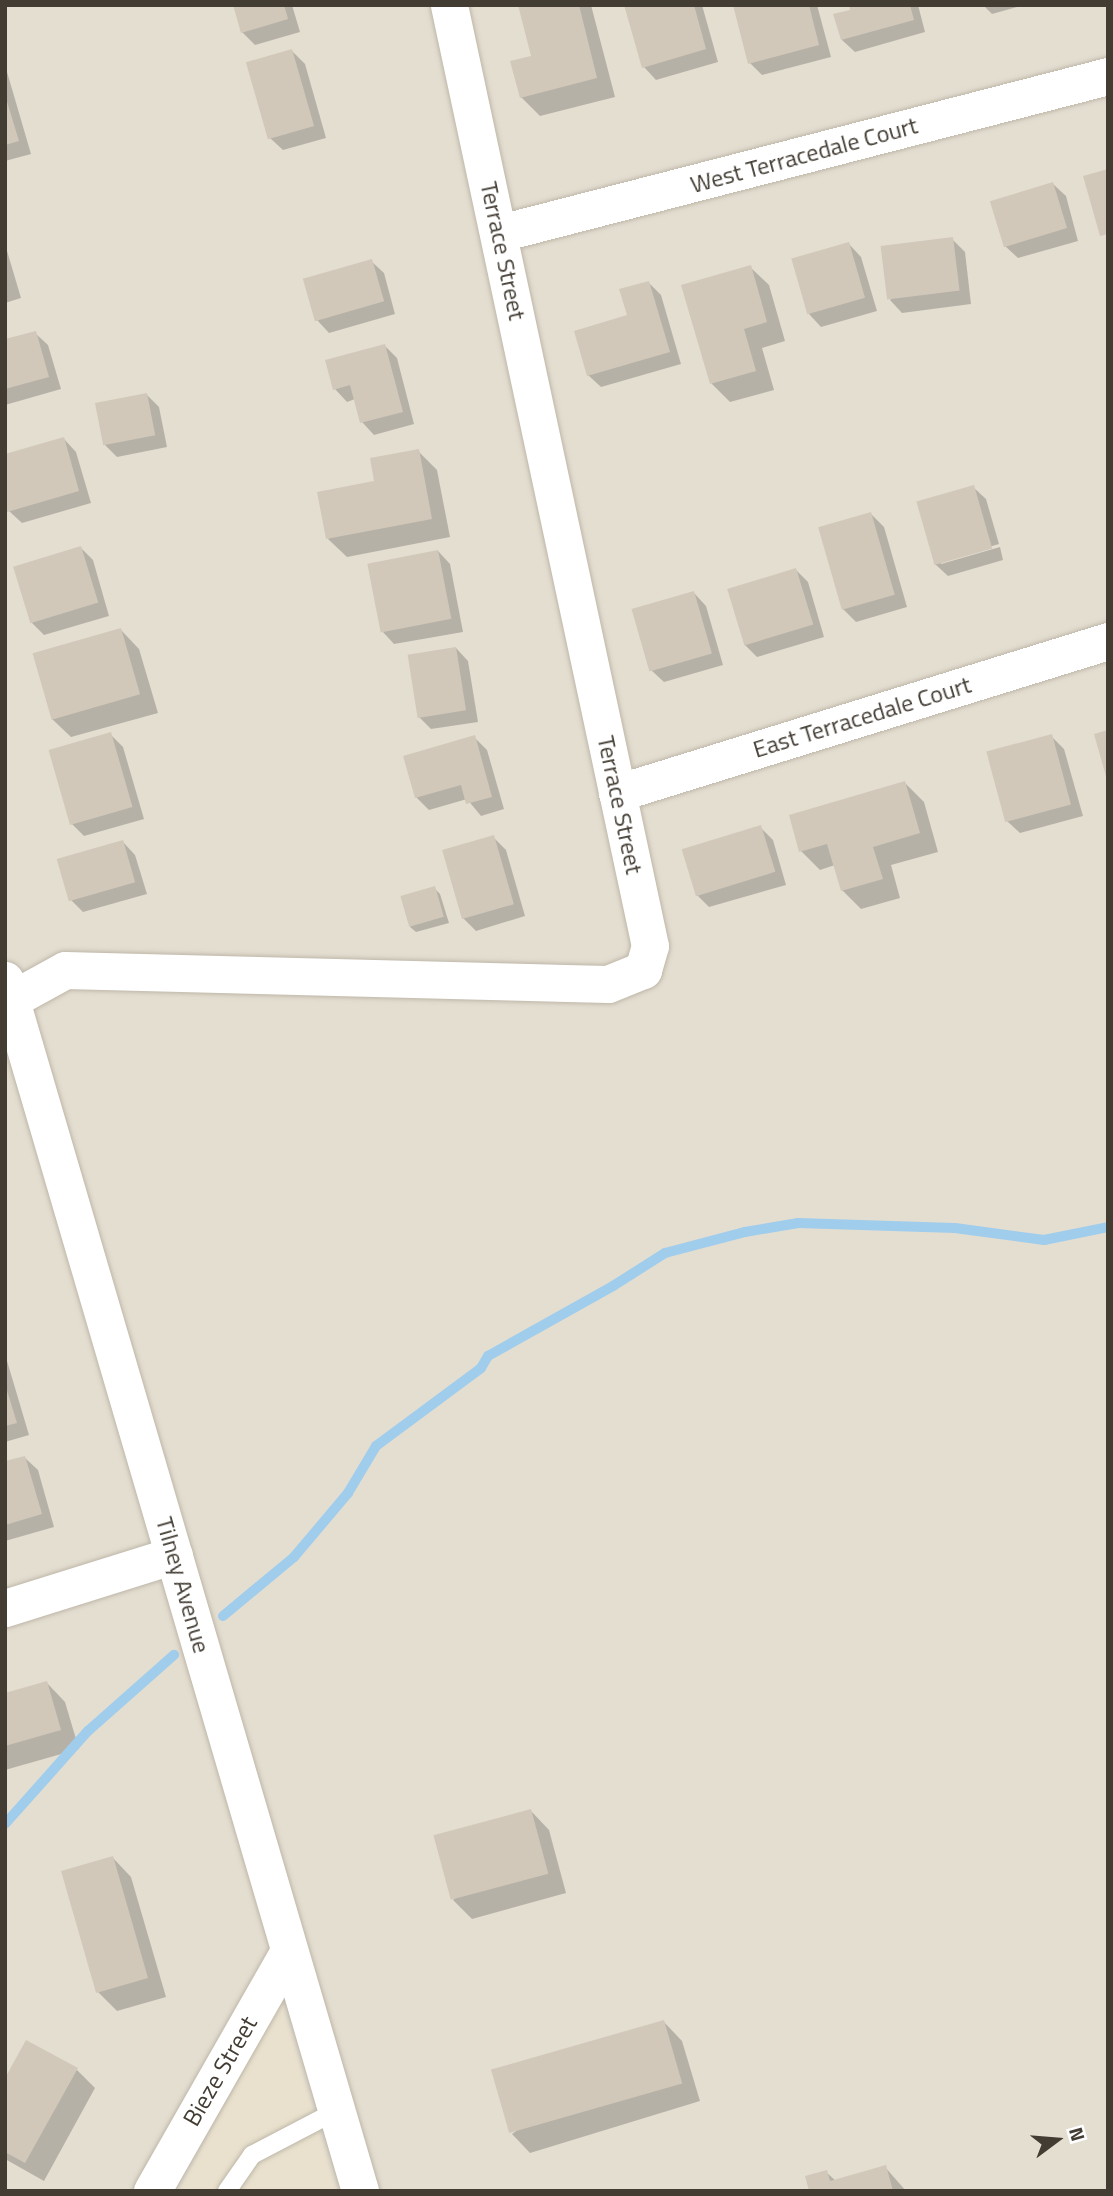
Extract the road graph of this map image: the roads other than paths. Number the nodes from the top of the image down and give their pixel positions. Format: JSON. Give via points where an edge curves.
{"nodes":[{"id":1,"x":449,"y":5,"type":"edge"},
{"id":2,"x":1108,"y":76,"type":"edge"},
{"id":3,"x":500,"y":233,"type":"junction"},
{"id":4,"x":1108,"y":641,"type":"edge"},
{"id":5,"x":617,"y":793,"type":"junction"},
{"id":6,"x":7,"y":995,"type":"edge"},
{"id":7,"x":174,"y":1555,"type":"junction"},
{"id":8,"x":5,"y":1608,"type":"edge"},
{"id":9,"x":289,"y":1951,"type":"junction"},
{"id":10,"x":336,"y":2111,"type":"junction"},
{"id":11,"x":231,"y":2188,"type":"edge"},
{"id":12,"x":152,"y":2191,"type":"edge"},
{"id":13,"x":360,"y":2191,"type":"edge"}],
"edges":[{"from":1,"to":3,"type":"street","name":"Terrace Street"},
{"from":2,"to":3,"type":"street","name":"West Terracedale Court"},
{"from":3,"to":5,"type":"street","name":"Terrace Street"},
{"from":4,"to":5,"type":"street","name":"East Terracedale Court"},
{"from":5,"to":6,"type":"street","name":"Terrace Street","via":[[650,946],[643,970],[608,984],[65,970]]},
{"from":6,"to":7,"type":"street","name":"Tilney Avenue"},
{"from":7,"to":8,"type":"street"},
{"from":7,"to":9,"type":"street","name":"Tilney Avenue"},
{"from":9,"to":10,"type":"street","name":"Tilney Avenue"},
{"from":9,"to":12,"type":"street","name":"Bieze Street"},
{"from":10,"to":11,"type":"lane","via":[[252,2155]]},
{"from":10,"to":13,"type":"street","name":"Tilney Avenue"}]}
